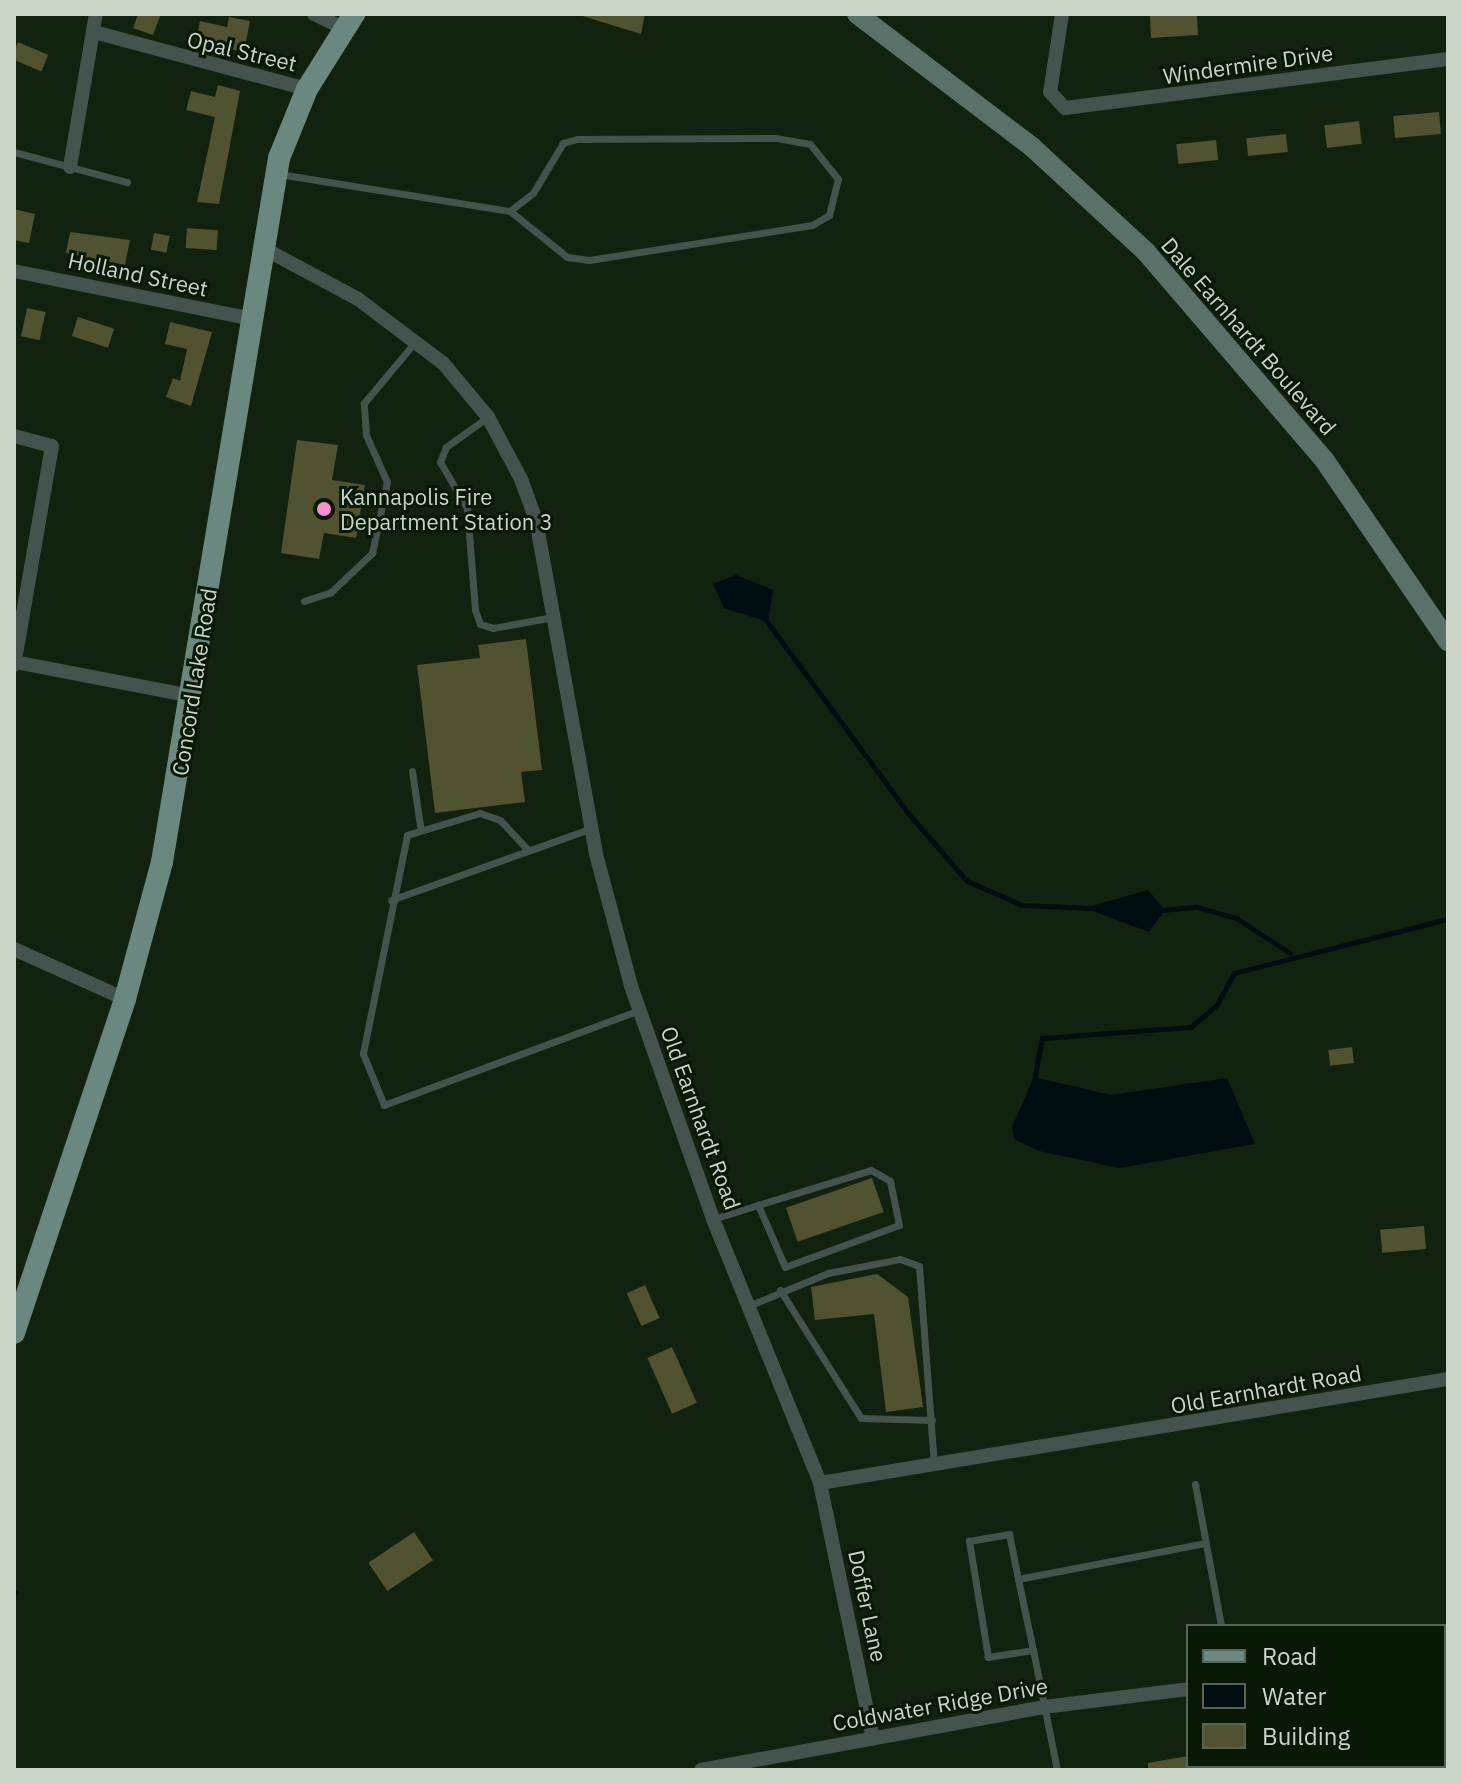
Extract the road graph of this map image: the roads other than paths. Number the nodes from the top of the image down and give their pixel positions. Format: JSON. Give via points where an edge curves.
{"nodes":[{"id":1,"x":96,"y":14,"type":"edge"},
{"id":2,"x":314,"y":14,"type":"edge"},
{"id":3,"x":857,"y":14,"type":"edge"},
{"id":4,"x":1062,"y":14,"type":"edge"},
{"id":5,"x":348,"y":21,"type":"edge"},
{"id":6,"x":94,"y":32,"type":"junction"},
{"id":7,"x":1448,"y":59,"type":"edge"},
{"id":8,"x":307,"y":89,"type":"junction"},
{"id":9,"x":14,"y":152,"type":"edge"},
{"id":10,"x":70,"y":167,"type":"junction"},
{"id":11,"x":277,"y":174,"type":"junction"},
{"id":12,"x":127,"y":182,"type":"dead end"},
{"id":13,"x":510,"y":211,"type":"junction"},
{"id":14,"x":265,"y":249,"type":"junction"},
{"id":15,"x":14,"y":271,"type":"edge"},
{"id":16,"x":253,"y":319,"type":"junction"},
{"id":17,"x":417,"y":340,"type":"junction"},
{"id":18,"x":488,"y":417,"type":"junction"},
{"id":19,"x":14,"y":436,"type":"edge"},
{"id":20,"x":304,"y":601,"type":"dead end"},
{"id":21,"x":553,"y":617,"type":"junction"},
{"id":22,"x":1448,"y":641,"type":"edge"},
{"id":23,"x":14,"y":664,"type":"edge"},
{"id":24,"x":191,"y":696,"type":"junction"},
{"id":25,"x":412,"y":771,"type":"dead end"},
{"id":26,"x":420,"y":825,"type":"junction"},
{"id":27,"x":592,"y":828,"type":"junction"},
{"id":28,"x":528,"y":850,"type":"junction"},
{"id":29,"x":391,"y":900,"type":"junction"},
{"id":30,"x":14,"y":949,"type":"edge"},
{"id":31,"x":125,"y":999,"type":"junction"},
{"id":32,"x":639,"y":1010,"type":"junction"},
{"id":33,"x":758,"y":1205,"type":"junction"},
{"id":34,"x":713,"y":1219,"type":"junction"},
{"id":35,"x":780,"y":1290,"type":"junction"},
{"id":36,"x":748,"y":1306,"type":"junction"},
{"id":37,"x":14,"y":1333,"type":"edge"},
{"id":38,"x":1448,"y":1379,"type":"edge"},
{"id":39,"x":932,"y":1420,"type":"junction"},
{"id":40,"x":934,"y":1467,"type":"junction"},
{"id":41,"x":820,"y":1483,"type":"junction"},
{"id":42,"x":1195,"y":1484,"type":"dead end"},
{"id":43,"x":1205,"y":1543,"type":"junction"},
{"id":44,"x":1018,"y":1579,"type":"junction"},
{"id":45,"x":1221,"y":1624,"type":"edge"},
{"id":46,"x":1033,"y":1650,"type":"junction"},
{"id":47,"x":1186,"y":1689,"type":"edge"},
{"id":48,"x":1044,"y":1707,"type":"junction"},
{"id":49,"x":873,"y":1739,"type":"junction"},
{"id":50,"x":704,"y":1770,"type":"edge"},
{"id":51,"x":1057,"y":1770,"type":"edge"}],
"edges":[{"from":1,"to":6,"type":"street"},
{"from":2,"to":5,"type":"street","name":"Concord Lake Road"},
{"from":3,"to":22,"type":"main road","name":"Dale Earnhardt Boulevard","via":[[1032,147],[1146,252],[1325,461]]},
{"from":4,"to":7,"type":"street","name":"Windermire Drive","via":[[1054,102],[1079,108]]},
{"from":5,"to":8,"type":"main road","name":"Concord Lake Road"},
{"from":6,"to":8,"type":"street","name":"Opal Street"},
{"from":6,"to":10,"type":"street"},
{"from":8,"to":11,"type":"main road","name":"Concord Lake Road"},
{"from":9,"to":10,"type":"lane"},
{"from":10,"to":12,"type":"lane"},
{"from":11,"to":13,"type":"lane"},
{"from":11,"to":14,"type":"main road","name":"Concord Lake Road"},
{"from":13,"to":13,"type":"lane","via":[[567,257],[589,260],[812,225],[829,215],[838,179],[810,144],[776,138],[577,139],[563,143],[533,193]]},
{"from":14,"to":16,"type":"main road","name":"Concord Lake Road"},
{"from":14,"to":17,"type":"street","name":"Old Earnhardt Road"},
{"from":15,"to":16,"type":"street","name":"Holland Street"},
{"from":16,"to":24,"type":"main road","name":"Concord Lake Road"},
{"from":17,"to":18,"type":"street","name":"Old Earnhardt Road"},
{"from":17,"to":20,"type":"lane","via":[[364,403],[366,435],[387,482],[372,553],[331,592]]},
{"from":18,"to":21,"type":"street","name":"Old Earnhardt Road","via":[[536,520]]},
{"from":18,"to":21,"type":"lane","via":[[446,447],[440,462],[467,508],[475,610],[480,624],[493,628]]},
{"from":19,"to":23,"type":"street","via":[[52,446]]},
{"from":21,"to":27,"type":"street","name":"Old Earnhardt Road"},
{"from":23,"to":24,"type":"street"},
{"from":24,"to":31,"type":"main road","name":"Concord Lake Road","via":[[162,862]]},
{"from":25,"to":26,"type":"lane"},
{"from":26,"to":28,"type":"lane","via":[[480,813],[500,820]]},
{"from":26,"to":29,"type":"lane","via":[[398,857]]},
{"from":27,"to":28,"type":"lane"},
{"from":27,"to":32,"type":"street","name":"Old Earnhardt Road"},
{"from":28,"to":29,"type":"lane"},
{"from":29,"to":32,"type":"lane","via":[[363,1054],[384,1105]]},
{"from":30,"to":31,"type":"street"},
{"from":31,"to":37,"type":"main road","name":"Concord Lake Road"},
{"from":32,"to":34,"type":"street","name":"Old Earnhardt Road"},
{"from":33,"to":33,"type":"lane","via":[[882,1171],[899,1225],[785,1267]]},
{"from":33,"to":34,"type":"lane"},
{"from":34,"to":36,"type":"street","name":"Old Earnhardt Road"},
{"from":35,"to":36,"type":"lane"},
{"from":35,"to":39,"type":"lane","via":[[855,1412],[875,1422]]},
{"from":35,"to":39,"type":"lane","via":[[900,1259],[919,1266]]},
{"from":36,"to":41,"type":"street","name":"Old Earnhardt Road"},
{"from":38,"to":40,"type":"street","name":"Old Earnhardt Road"},
{"from":39,"to":40,"type":"lane"},
{"from":40,"to":41,"type":"street","name":"Old Earnhardt Road"},
{"from":41,"to":49,"type":"street","name":"Doffer Lane"},
{"from":42,"to":43,"type":"lane"},
{"from":43,"to":44,"type":"lane"},
{"from":43,"to":45,"type":"lane"},
{"from":44,"to":46,"type":"lane"},
{"from":44,"to":46,"type":"lane","via":[[1009,1534],[969,1541],[988,1657]]},
{"from":46,"to":48,"type":"lane"},
{"from":47,"to":48,"type":"street","name":"Coldwater Ridge Drive"},
{"from":48,"to":49,"type":"street","name":"Coldwater Ridge Drive"},
{"from":48,"to":51,"type":"lane"},
{"from":49,"to":50,"type":"street","name":"Coldwater Ridge Drive"}]}
